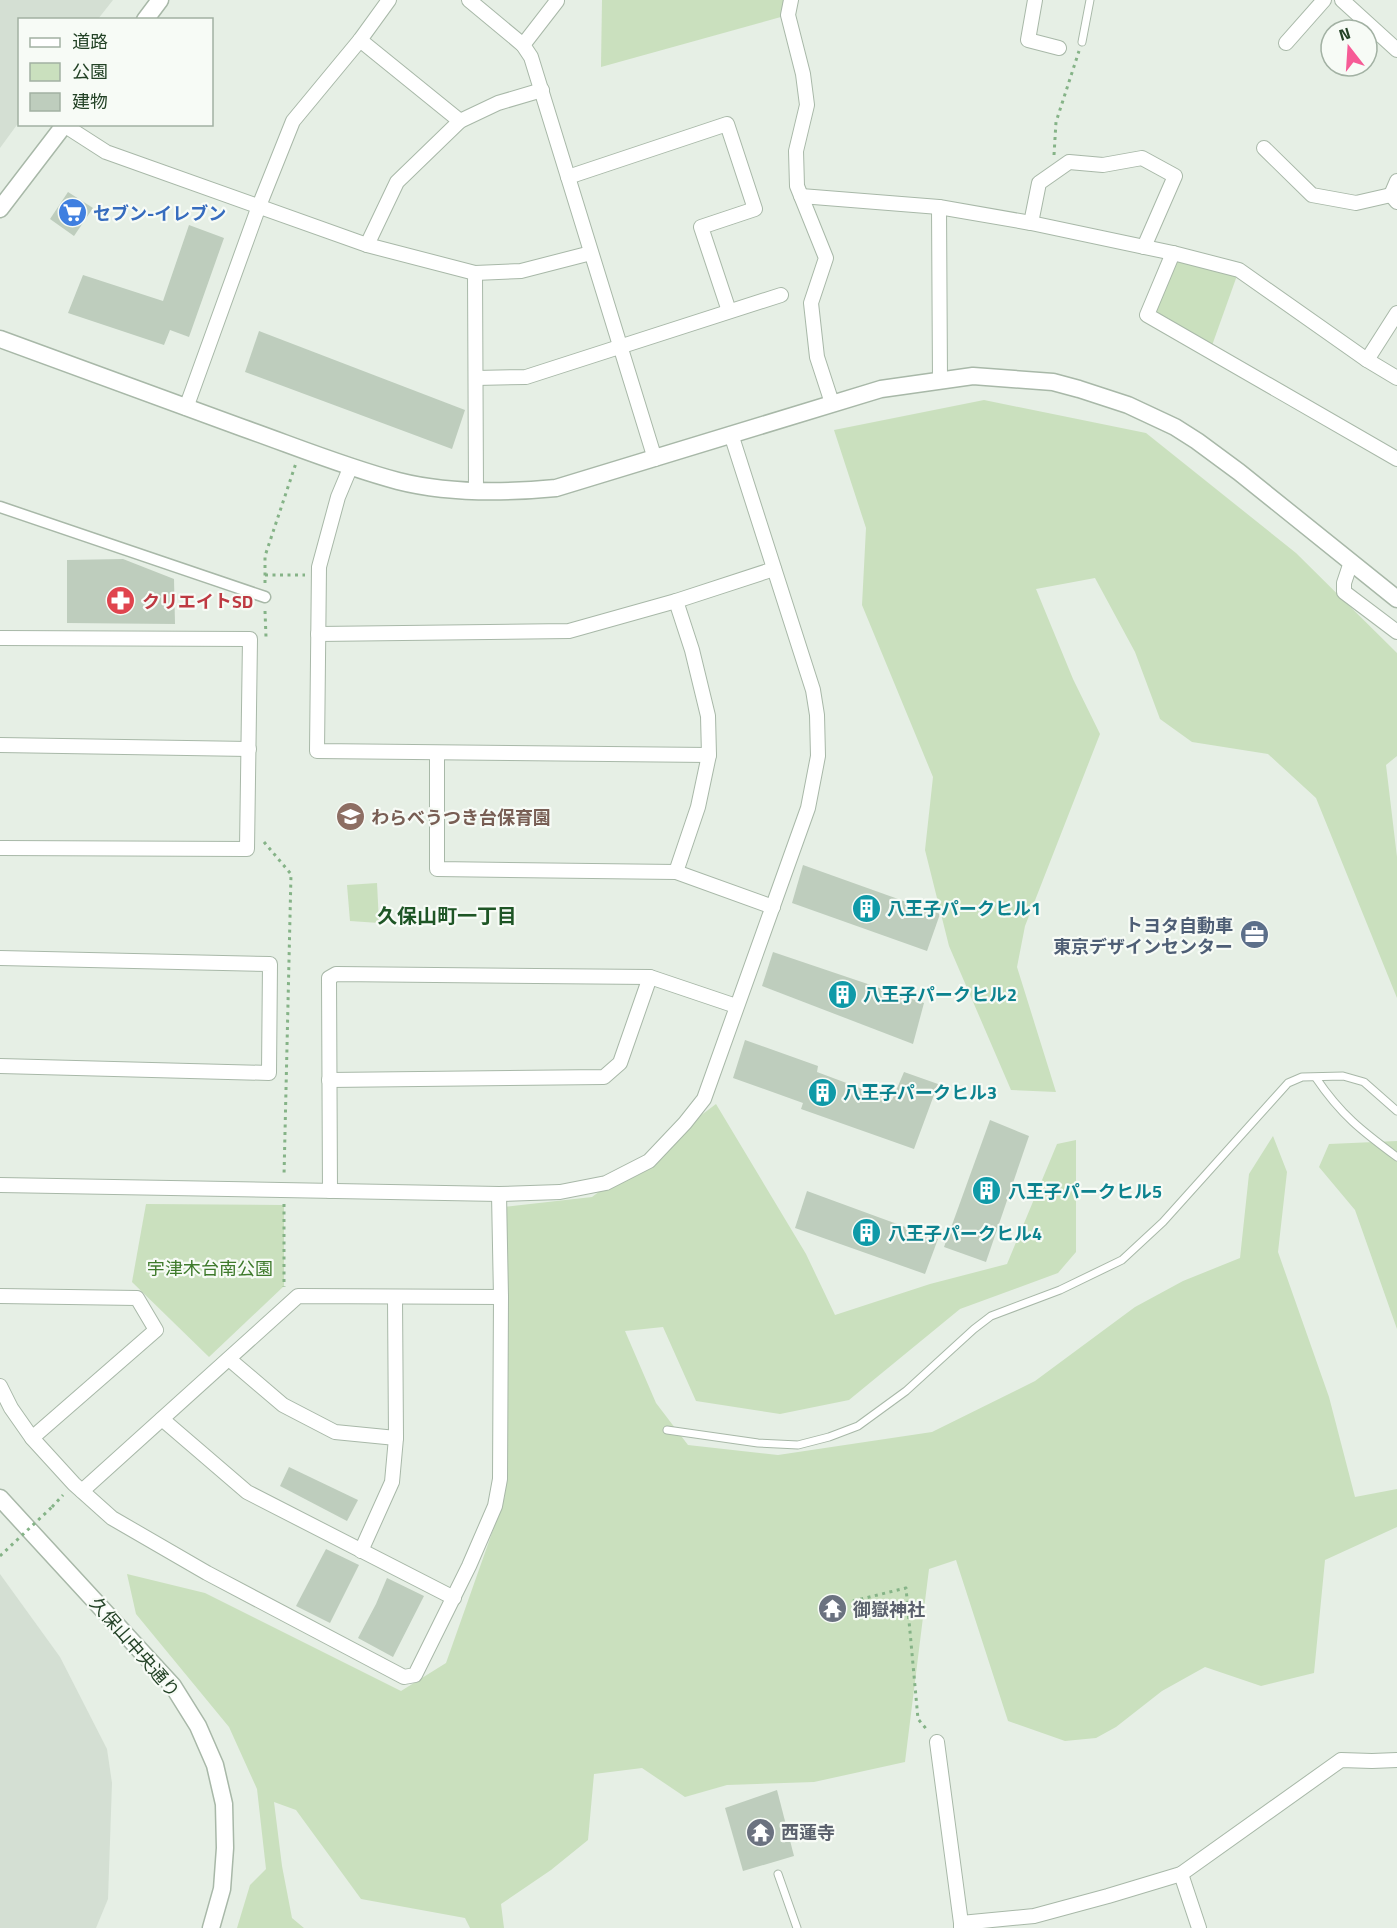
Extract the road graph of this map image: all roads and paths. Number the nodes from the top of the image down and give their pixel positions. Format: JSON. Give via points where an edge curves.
{"nodes":[{"id":1,"x":160,"y":0,"type":"edge"},
{"id":2,"x":390,"y":0,"type":"edge"},
{"id":3,"x":469,"y":0,"type":"edge"},
{"id":4,"x":791,"y":0,"type":"edge"},
{"id":5,"x":1035,"y":0,"type":"edge"},
{"id":6,"x":1090,"y":0,"type":"edge"},
{"id":7,"x":1324,"y":0,"type":"edge"},
{"id":8,"x":1342,"y":0,"type":"edge"},
{"id":9,"x":557,"y":1,"type":"edge"},
{"id":10,"x":146,"y":18,"type":"edge"},
{"id":11,"x":360,"y":40,"type":"junction"},
{"id":12,"x":1082,"y":42,"type":"joint"},
{"id":13,"x":1286,"y":42,"type":"dead end"},
{"id":14,"x":523,"y":45,"type":"junction"},
{"id":15,"x":1059,"y":48,"type":"dead end"},
{"id":16,"x":1397,"y":50,"type":"edge"},
{"id":17,"x":542,"y":90,"type":"junction"},
{"id":18,"x":460,"y":121,"type":"junction"},
{"id":19,"x":63,"y":126,"type":"edge"},
{"id":20,"x":66,"y":126,"type":"edge"},
{"id":21,"x":1264,"y":148,"type":"dead end"},
{"id":22,"x":1051,"y":175,"type":"junction"},
{"id":23,"x":568,"y":177,"type":"junction"},
{"id":24,"x":1397,"y":181,"type":"edge"},
{"id":25,"x":801,"y":196,"type":"junction"},
{"id":26,"x":1394,"y":198,"type":"edge"},
{"id":27,"x":258,"y":206,"type":"junction"},
{"id":28,"x":939,"y":207,"type":"junction"},
{"id":29,"x":0,"y":209,"type":"edge"},
{"id":30,"x":1031,"y":223,"type":"junction"},
{"id":31,"x":367,"y":245,"type":"junction"},
{"id":32,"x":1144,"y":247,"type":"junction"},
{"id":33,"x":591,"y":253,"type":"junction"},
{"id":34,"x":1173,"y":253,"type":"junction"},
{"id":35,"x":475,"y":273,"type":"junction"},
{"id":36,"x":781,"y":295,"type":"dead end"},
{"id":37,"x":729,"y":311,"type":"junction"},
{"id":38,"x":1395,"y":320,"type":"edge"},
{"id":39,"x":0,"y":339,"type":"edge"},
{"id":40,"x":621,"y":347,"type":"junction"},
{"id":41,"x":1367,"y":360,"type":"junction"},
{"id":42,"x":476,"y":378,"type":"junction"},
{"id":43,"x":1397,"y":378,"type":"edge"},
{"id":44,"x":940,"y":379,"type":"junction"},
{"id":45,"x":832,"y":403,"type":"junction"},
{"id":46,"x":186,"y":408,"type":"junction"},
{"id":47,"x":731,"y":434,"type":"junction"},
{"id":48,"x":655,"y":459,"type":"junction"},
{"id":49,"x":1397,"y":459,"type":"edge"},
{"id":50,"x":351,"y":466,"type":"junction"},
{"id":51,"x":476,"y":492,"type":"junction"},
{"id":52,"x":4,"y":509,"type":"edge"},
{"id":53,"x":1351,"y":562,"type":"junction"},
{"id":54,"x":774,"y":570,"type":"junction"},
{"id":55,"x":265,"y":575,"type":"dead end"},
{"id":56,"x":318,"y":575,"type":"junction"},
{"id":57,"x":265,"y":597,"type":"dead end"},
{"id":58,"x":1397,"y":599,"type":"edge"},
{"id":59,"x":676,"y":601,"type":"junction"},
{"id":60,"x":1397,"y":632,"type":"edge"},
{"id":61,"x":318,"y":634,"type":"junction"},
{"id":62,"x":0,"y":638,"type":"edge"},
{"id":63,"x":0,"y":745,"type":"edge"},
{"id":64,"x":249,"y":750,"type":"junction"},
{"id":65,"x":436,"y":753,"type":"junction"},
{"id":66,"x":709,"y":755,"type":"junction"},
{"id":67,"x":0,"y":848,"type":"edge"},
{"id":68,"x":676,"y":872,"type":"junction"},
{"id":69,"x":774,"y":907,"type":"junction"},
{"id":70,"x":0,"y":958,"type":"edge"},
{"id":71,"x":650,"y":977,"type":"junction"},
{"id":72,"x":736,"y":1006,"type":"junction"},
{"id":73,"x":0,"y":1066,"type":"edge"},
{"id":74,"x":1316,"y":1078,"type":"junction"},
{"id":75,"x":329,"y":1080,"type":"junction"},
{"id":76,"x":1397,"y":1111,"type":"edge"},
{"id":77,"x":1397,"y":1157,"type":"edge"},
{"id":78,"x":0,"y":1185,"type":"edge"},
{"id":79,"x":330,"y":1191,"type":"junction"},
{"id":80,"x":499,"y":1194,"type":"junction"},
{"id":81,"x":0,"y":1296,"type":"edge"},
{"id":82,"x":501,"y":1297,"type":"junction"},
{"id":83,"x":395,"y":1298,"type":"junction"},
{"id":84,"x":229,"y":1359,"type":"junction"},
{"id":85,"x":0,"y":1386,"type":"edge"},
{"id":86,"x":162,"y":1419,"type":"junction"},
{"id":87,"x":667,"y":1430,"type":"dead end"},
{"id":88,"x":32,"y":1438,"type":"junction"},
{"id":89,"x":396,"y":1438,"type":"junction"},
{"id":90,"x":82,"y":1491,"type":"junction"},
{"id":91,"x":0,"y":1498,"type":"edge"},
{"id":92,"x":52,"y":1507,"type":"dead end"},
{"id":93,"x":361,"y":1551,"type":"junction"},
{"id":94,"x":0,"y":1556,"type":"edge"},
{"id":95,"x":454,"y":1598,"type":"junction"},
{"id":96,"x":853,"y":1601,"type":"dead end"},
{"id":97,"x":937,"y":1742,"type":"joint"},
{"id":98,"x":1397,"y":1760,"type":"edge"},
{"id":99,"x":778,"y":1874,"type":"dead end"},
{"id":100,"x":1181,"y":1874,"type":"junction"},
{"id":101,"x":961,"y":1925,"type":"edge"},
{"id":102,"x":212,"y":1928,"type":"edge"},
{"id":103,"x":797,"y":1928,"type":"edge"},
{"id":104,"x":1199,"y":1928,"type":"edge"}],
"edges":[{"from":1,"to":10,"type":"street"},
{"from":2,"to":11,"type":"street"},
{"from":3,"to":14,"type":"street"},
{"from":4,"to":25,"type":"street","via":[[788,15],[807,105],[796,151]]},
{"from":5,"to":15,"type":"street","via":[[1028,40]]},
{"from":6,"to":12,"type":"lane"},
{"from":7,"to":13,"type":"street"},
{"from":8,"to":16,"type":"street"},
{"from":9,"to":14,"type":"street"},
{"from":11,"to":18,"type":"street"},
{"from":11,"to":27,"type":"street","via":[[293,120]]},
{"from":12,"to":22,"type":"path","via":[[1056,122]]},
{"from":14,"to":17,"type":"street"},
{"from":17,"to":18,"type":"street","via":[[498,103]]},
{"from":17,"to":23,"type":"street"},
{"from":18,"to":31,"type":"street","via":[[397,183]]},
{"from":19,"to":29,"type":"street"},
{"from":20,"to":27,"type":"street","via":[[106,152]]},
{"from":21,"to":26,"type":"street","via":[[1312,195],[1356,203]]},
{"from":22,"to":30,"type":"street","via":[[1040,183]]},
{"from":22,"to":32,"type":"street","via":[[1069,162],[1103,165],[1142,158],[1175,176]]},
{"from":23,"to":33,"type":"street"},
{"from":23,"to":37,"type":"street","via":[[727,124],[755,209],[701,227]]},
{"from":24,"to":26,"type":"street"},
{"from":25,"to":28,"type":"street"},
{"from":25,"to":45,"type":"street","via":[[826,258],[811,303],[817,357]]},
{"from":27,"to":31,"type":"street"},
{"from":27,"to":46,"type":"street"},
{"from":28,"to":30,"type":"street"},
{"from":28,"to":44,"type":"street"},
{"from":30,"to":32,"type":"street"},
{"from":31,"to":35,"type":"street"},
{"from":32,"to":34,"type":"street"},
{"from":33,"to":35,"type":"street","via":[[521,271]]},
{"from":33,"to":40,"type":"street"},
{"from":34,"to":41,"type":"street","via":[[1239,270]]},
{"from":34,"to":49,"type":"street","via":[[1147,315]]},
{"from":35,"to":42,"type":"street"},
{"from":36,"to":37,"type":"street"},
{"from":37,"to":40,"type":"street"},
{"from":38,"to":41,"type":"street"},
{"from":39,"to":46,"type":"street"},
{"from":40,"to":42,"type":"street","via":[[526,377]]},
{"from":40,"to":48,"type":"street"},
{"from":41,"to":43,"type":"street"},
{"from":42,"to":51,"type":"street"},
{"from":44,"to":45,"type":"street","via":[[881,388]]},
{"from":44,"to":53,"type":"street","via":[[973,376],[1053,382],[1141,410],[1211,451]]},
{"from":45,"to":47,"type":"street"},
{"from":46,"to":50,"type":"street"},
{"from":47,"to":48,"type":"street"},
{"from":47,"to":54,"type":"street"},
{"from":48,"to":51,"type":"street","via":[[556,488]]},
{"from":50,"to":51,"type":"street","via":[[399,481]]},
{"from":50,"to":56,"type":"street","via":[[338,497]]},
{"from":52,"to":57,"type":"street"},
{"from":53,"to":58,"type":"street"},
{"from":53,"to":60,"type":"street","via":[[1344,592]]},
{"from":54,"to":59,"type":"street"},
{"from":54,"to":69,"type":"street","via":[[813,690],[818,756],[808,808]]},
{"from":55,"to":56,"type":"path"},
{"from":56,"to":61,"type":"street"},
{"from":59,"to":61,"type":"street","via":[[569,631]]},
{"from":59,"to":66,"type":"street","via":[[708,716]]},
{"from":61,"to":65,"type":"street","via":[[317,751]]},
{"from":62,"to":64,"type":"street","via":[[250,639]]},
{"from":63,"to":64,"type":"street"},
{"from":64,"to":67,"type":"street","via":[[247,849]]},
{"from":65,"to":66,"type":"street"},
{"from":65,"to":68,"type":"street","via":[[437,869]]},
{"from":66,"to":68,"type":"street","via":[[699,807]]},
{"from":68,"to":69,"type":"street"},
{"from":69,"to":72,"type":"street"},
{"from":70,"to":73,"type":"street","via":[[270,964],[269,1073]]},
{"from":71,"to":72,"type":"street"},
{"from":71,"to":75,"type":"street","via":[[620,1063],[604,1077]]},
{"from":71,"to":75,"type":"street","via":[[336,974],[329,978]]},
{"from":72,"to":80,"type":"street","via":[[704,1099],[649,1161],[606,1183],[560,1192]]},
{"from":74,"to":76,"type":"lane","via":[[1343,1076],[1364,1082]]},
{"from":74,"to":77,"type":"lane","via":[[1353,1124]]},
{"from":74,"to":87,"type":"lane","via":[[1302,1077],[1288,1083],[1163,1222],[1122,1260],[1060,1290],[991,1316],[906,1391],[858,1426],[798,1445]]},
{"from":75,"to":79,"type":"street"},
{"from":78,"to":79,"type":"street"},
{"from":79,"to":80,"type":"street"},
{"from":80,"to":82,"type":"street"},
{"from":81,"to":88,"type":"street","via":[[136,1298],[156,1329]]},
{"from":82,"to":83,"type":"street"},
{"from":82,"to":95,"type":"street","via":[[500,1479],[495,1506]]},
{"from":83,"to":84,"type":"street","via":[[298,1296]]},
{"from":83,"to":89,"type":"street"},
{"from":84,"to":86,"type":"street"},
{"from":84,"to":89,"type":"street","via":[[283,1405],[335,1432]]},
{"from":85,"to":88,"type":"street"},
{"from":86,"to":90,"type":"street"},
{"from":86,"to":93,"type":"street","via":[[247,1492]]},
{"from":88,"to":90,"type":"street"},
{"from":89,"to":93,"type":"street","via":[[392,1482]]},
{"from":90,"to":95,"type":"street","via":[[112,1518],[207,1573],[404,1677],[415,1675]]},
{"from":91,"to":102,"type":"street","name":"久保山中央通り","via":[[173,1686],[198,1726],[215,1765],[224,1804],[222,1889]]},
{"from":92,"to":94,"type":"path","bridge":true},
{"from":93,"to":95,"type":"street"},
{"from":96,"to":97,"type":"path","via":[[906,1588],[918,1719]]},
{"from":97,"to":101,"type":"street"},
{"from":98,"to":100,"type":"street","via":[[1341,1760]]},
{"from":99,"to":103,"type":"lane"},
{"from":100,"to":101,"type":"street","via":[[1034,1916]]},
{"from":100,"to":104,"type":"street"}]}
